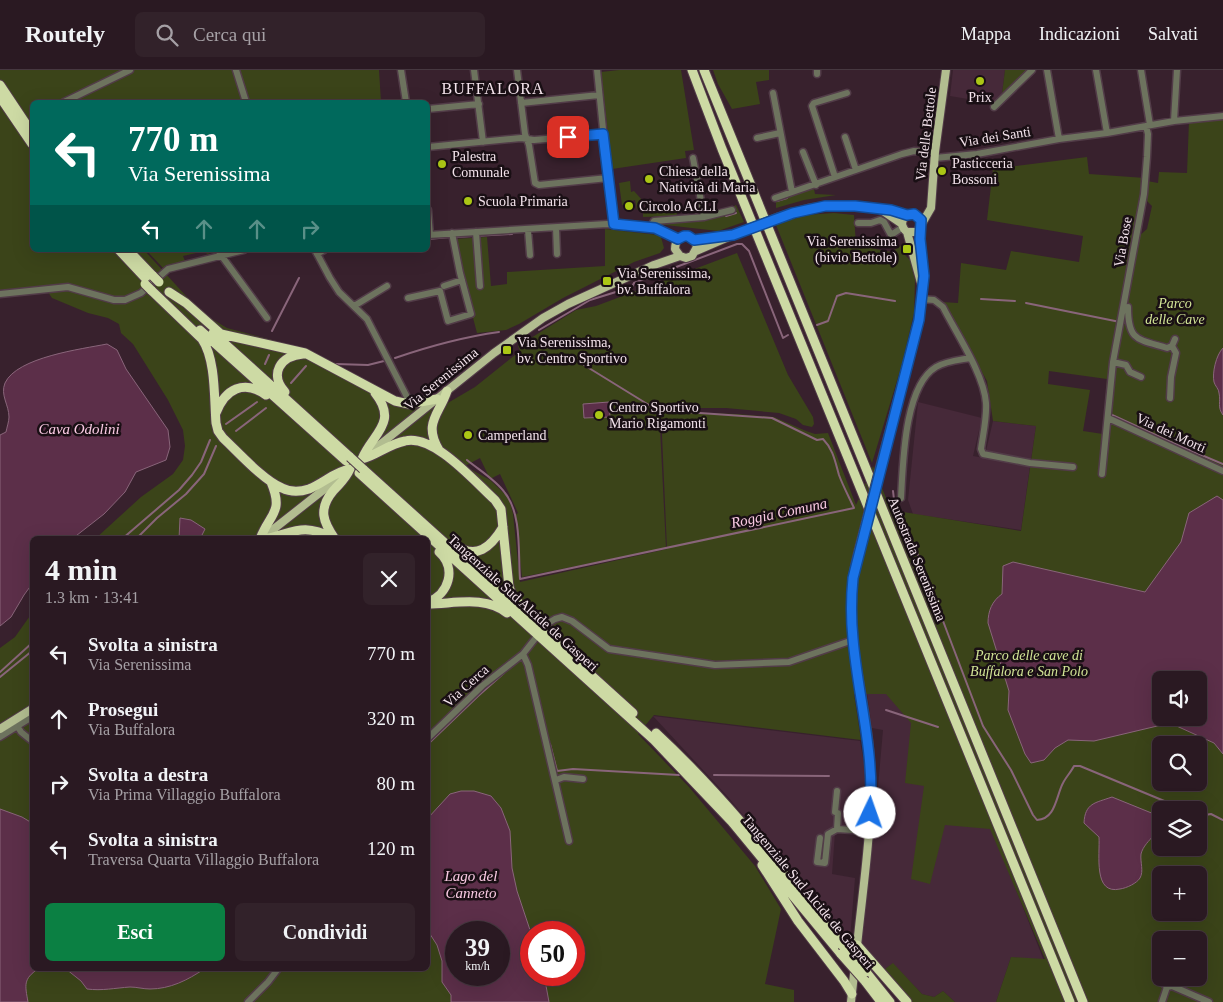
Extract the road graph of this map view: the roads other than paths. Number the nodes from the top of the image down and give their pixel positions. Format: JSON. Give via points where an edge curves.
{"nodes":[{"id":1,"x":130,"y":70,"type":"edge"},
{"id":2,"x":236,"y":70,"type":"edge"},
{"id":3,"x":401,"y":70,"type":"edge"},
{"id":4,"x":474,"y":70,"type":"edge"},
{"id":5,"x":516,"y":70,"type":"edge"},
{"id":6,"x":597,"y":70,"type":"edge"},
{"id":7,"x":692,"y":70,"type":"edge"},
{"id":8,"x":704,"y":70,"type":"edge"},
{"id":9,"x":946,"y":70,"type":"edge"},
{"id":10,"x":1032,"y":70,"type":"edge"},
{"id":11,"x":1047,"y":70,"type":"edge"},
{"id":12,"x":1096,"y":70,"type":"edge"},
{"id":13,"x":1141,"y":70,"type":"edge"},
{"id":14,"x":1177,"y":70,"type":"edge"},
{"id":15,"x":0,"y":85,"type":"edge"},
{"id":16,"x":773,"y":93,"type":"dead end"},
{"id":17,"x":847,"y":93,"type":"dead end"},
{"id":18,"x":599,"y":95,"type":"junction"},
{"id":19,"x":0,"y":96,"type":"edge"},
{"id":20,"x":68,"y":100,"type":"edge"},
{"id":21,"x":245,"y":100,"type":"edge"},
{"id":22,"x":406,"y":100,"type":"edge"},
{"id":23,"x":521,"y":103,"type":"junction"},
{"id":24,"x":478,"y":104,"type":"junction"},
{"id":25,"x":994,"y":107,"type":"dead end"},
{"id":26,"x":430,"y":109,"type":"edge"},
{"id":27,"x":1223,"y":116,"type":"edge"},
{"id":28,"x":1174,"y":121,"type":"junction"},
{"id":29,"x":1148,"y":125,"type":"junction"},
{"id":30,"x":30,"y":130,"type":"edge"},
{"id":31,"x":780,"y":133,"type":"junction"},
{"id":32,"x":1107,"y":133,"type":"junction"},
{"id":33,"x":603,"y":134,"type":"junction"},
{"id":34,"x":845,"y":137,"type":"dead end"},
{"id":35,"x":757,"y":138,"type":"dead end"},
{"id":36,"x":527,"y":139,"type":"junction"},
{"id":37,"x":1059,"y":139,"type":"junction"},
{"id":38,"x":30,"y":141,"type":"edge"},
{"id":39,"x":483,"y":142,"type":"junction"},
{"id":40,"x":430,"y":147,"type":"edge"},
{"id":41,"x":804,"y":152,"type":"dead end"},
{"id":42,"x":935,"y":155,"type":"junction"},
{"id":43,"x":693,"y":158,"type":"dead end"},
{"id":44,"x":856,"y":170,"type":"junction"},
{"id":45,"x":835,"y":177,"type":"junction"},
{"id":46,"x":608,"y":178,"type":"junction"},
{"id":47,"x":816,"y":184,"type":"junction"},
{"id":48,"x":792,"y":192,"type":"junction"},
{"id":49,"x":775,"y":198,"type":"dead end"},
{"id":50,"x":931,"y":201,"type":"junction"},
{"id":51,"x":880,"y":209,"type":"junction"},
{"id":52,"x":732,"y":210,"type":"dead end"},
{"id":53,"x":907,"y":215,"type":"junction"},
{"id":54,"x":916,"y":215,"type":"junction"},
{"id":55,"x":704,"y":217,"type":"junction"},
{"id":56,"x":858,"y":223,"type":"dead end"},
{"id":57,"x":614,"y":224,"type":"junction"},
{"id":58,"x":920,"y":227,"type":"junction"},
{"id":59,"x":556,"y":228,"type":"junction"},
{"id":60,"x":650,"y":228,"type":"junction"},
{"id":61,"x":904,"y":228,"type":"junction"},
{"id":62,"x":528,"y":230,"type":"junction"},
{"id":63,"x":476,"y":232,"type":"junction"},
{"id":64,"x":430,"y":235,"type":"edge"},
{"id":65,"x":733,"y":235,"type":"junction"},
{"id":66,"x":453,"y":236,"type":"junction"},
{"id":67,"x":678,"y":239,"type":"junction"},
{"id":68,"x":694,"y":240,"type":"junction"},
{"id":69,"x":675,"y":249,"type":"junction"},
{"id":70,"x":696,"y":251,"type":"junction"},
{"id":71,"x":121,"y":252,"type":"edge"},
{"id":72,"x":129,"y":252,"type":"edge"},
{"id":73,"x":316,"y":252,"type":"edge"},
{"id":74,"x":220,"y":253,"type":"edge"},
{"id":75,"x":557,"y":254,"type":"dead end"},
{"id":76,"x":530,"y":255,"type":"dead end"},
{"id":77,"x":680,"y":256,"type":"junction"},
{"id":78,"x":654,"y":265,"type":"junction"},
{"id":79,"x":462,"y":280,"type":"junction"},
{"id":80,"x":152,"y":283,"type":"junction"},
{"id":81,"x":387,"y":286,"type":"dead end"},
{"id":82,"x":444,"y":286,"type":"dead end"},
{"id":83,"x":480,"y":286,"type":"dead end"},
{"id":84,"x":922,"y":290,"type":"junction"},
{"id":85,"x":1127,"y":291,"type":"junction"},
{"id":86,"x":169,"y":292,"type":"junction"},
{"id":87,"x":0,"y":294,"type":"edge"},
{"id":88,"x":408,"y":298,"type":"dead end"},
{"id":89,"x":921,"y":299,"type":"junction"},
{"id":90,"x":354,"y":306,"type":"junction"},
{"id":91,"x":267,"y":318,"type":"dead end"},
{"id":92,"x":1174,"y":339,"type":"dead end"},
{"id":93,"x":1172,"y":346,"type":"junction"},
{"id":94,"x":305,"y":354,"type":"junction"},
{"id":95,"x":970,"y":358,"type":"junction"},
{"id":96,"x":1113,"y":362,"type":"junction"},
{"id":97,"x":1141,"y":377,"type":"dead end"},
{"id":98,"x":374,"y":391,"type":"junction"},
{"id":99,"x":447,"y":391,"type":"junction"},
{"id":100,"x":1170,"y":398,"type":"dead end"},
{"id":101,"x":438,"y":399,"type":"junction"},
{"id":102,"x":420,"y":402,"type":"junction"},
{"id":103,"x":216,"y":415,"type":"junction"},
{"id":104,"x":1108,"y":418,"type":"junction"},
{"id":105,"x":310,"y":429,"type":"junction"},
{"id":106,"x":335,"y":442,"type":"junction"},
{"id":107,"x":439,"y":450,"type":"junction"},
{"id":108,"x":362,"y":459,"type":"junction"},
{"id":109,"x":354,"y":466,"type":"junction"},
{"id":110,"x":1073,"y":466,"type":"dead end"},
{"id":111,"x":1223,"y":471,"type":"edge"},
{"id":112,"x":1102,"y":474,"type":"dead end"},
{"id":113,"x":270,"y":481,"type":"junction"},
{"id":114,"x":901,"y":498,"type":"dead end"},
{"id":115,"x":398,"y":509,"type":"junction"},
{"id":116,"x":409,"y":509,"type":"junction"},
{"id":117,"x":504,"y":527,"type":"junction"},
{"id":118,"x":263,"y":536,"type":"edge"},
{"id":119,"x":266,"y":536,"type":"edge"},
{"id":120,"x":274,"y":536,"type":"edge"},
{"id":121,"x":328,"y":536,"type":"edge"},
{"id":122,"x":333,"y":536,"type":"edge"},
{"id":123,"x":421,"y":536,"type":"edge"},
{"id":124,"x":429,"y":536,"type":"edge"},
{"id":125,"x":430,"y":537,"type":"edge"},
{"id":126,"x":430,"y":544,"type":"edge"},
{"id":127,"x":430,"y":602,"type":"edge"},
{"id":128,"x":430,"y":603,"type":"edge"},
{"id":129,"x":550,"y":622,"type":"dead end"},
{"id":130,"x":534,"y":640,"type":"dead end"},
{"id":131,"x":853,"y":640,"type":"junction"},
{"id":132,"x":550,"y":641,"type":"junction"},
{"id":133,"x":523,"y":654,"type":"junction"},
{"id":134,"x":30,"y":710,"type":"edge"},
{"id":135,"x":30,"y":718,"type":"edge"},
{"id":136,"x":18,"y":727,"type":"junction"},
{"id":137,"x":0,"y":729,"type":"edge"},
{"id":138,"x":0,"y":736,"type":"edge"},
{"id":139,"x":430,"y":736,"type":"edge"},
{"id":140,"x":30,"y":740,"type":"edge"},
{"id":141,"x":583,"y":779,"type":"dead end"},
{"id":142,"x":556,"y":780,"type":"junction"},
{"id":143,"x":837,"y":791,"type":"dead end"},
{"id":144,"x":732,"y":822,"type":"junction"},
{"id":145,"x":837,"y":829,"type":"junction"},
{"id":146,"x":868,"y":831,"type":"junction"},
{"id":147,"x":820,"y":838,"type":"dead end"},
{"id":148,"x":570,"y":841,"type":"dead end"},
{"id":149,"x":857,"y":945,"type":"junction"},
{"id":150,"x":842,"y":949,"type":"junction"},
{"id":151,"x":856,"y":956,"type":"dead end"},
{"id":152,"x":276,"y":971,"type":"edge"},
{"id":153,"x":854,"y":974,"type":"dead end"},
{"id":154,"x":865,"y":977,"type":"junction"},
{"id":155,"x":1167,"y":987,"type":"joint"},
{"id":156,"x":852,"y":998,"type":"edge"},
{"id":157,"x":248,"y":1002,"type":"edge"},
{"id":158,"x":882,"y":1002,"type":"edge"},
{"id":159,"x":890,"y":1002,"type":"edge"},
{"id":160,"x":907,"y":1002,"type":"edge"},
{"id":161,"x":1070,"y":1002,"type":"edge"},
{"id":162,"x":1083,"y":1002,"type":"edge"},
{"id":163,"x":1162,"y":1002,"type":"edge"},
{"id":164,"x":1210,"y":1002,"type":"edge"}],
"edges":[{"from":1,"to":20,"type":"street"},
{"from":2,"to":21,"type":"street"},
{"from":3,"to":22,"type":"street"},
{"from":4,"to":24,"type":"street"},
{"from":5,"to":23,"type":"street"},
{"from":6,"to":18,"type":"street"},
{"from":7,"to":161,"type":"highway","name":"Autostrada Serenissima"},
{"from":8,"to":162,"type":"highway","name":"Autostrada Serenissima"},
{"from":9,"to":42,"type":"main road","name":"Via delle Bettole"},
{"from":10,"to":25,"type":"street"},
{"from":11,"to":37,"type":"street"},
{"from":12,"to":32,"type":"street"},
{"from":13,"to":29,"type":"street"},
{"from":14,"to":28,"type":"street"},
{"from":15,"to":30,"type":"highway"},
{"from":16,"to":31,"type":"street"},
{"from":17,"to":45,"type":"street","via":[[812,106]]},
{"from":18,"to":23,"type":"street"},
{"from":18,"to":33,"type":"street"},
{"from":19,"to":38,"type":"highway"},
{"from":23,"to":36,"type":"street"},
{"from":24,"to":26,"type":"street"},
{"from":24,"to":39,"type":"street"},
{"from":27,"to":28,"type":"street","name":"Via dei Santi"},
{"from":28,"to":29,"type":"street","name":"Via dei Santi"},
{"from":29,"to":32,"type":"street","name":"Via dei Santi"},
{"from":29,"to":85,"type":"street","name":"Via Bose","via":[[1144,194]]},
{"from":31,"to":35,"type":"street"},
{"from":31,"to":48,"type":"street"},
{"from":32,"to":37,"type":"street","name":"Via dei Santi"},
{"from":33,"to":36,"type":"street"},
{"from":33,"to":46,"type":"street"},
{"from":34,"to":44,"type":"street"},
{"from":36,"to":39,"type":"street"},
{"from":36,"to":46,"type":"street","via":[[536,184]]},
{"from":37,"to":42,"type":"street","name":"Via dei Santi","via":[[977,154]]},
{"from":39,"to":40,"type":"street"},
{"from":41,"to":47,"type":"street"},
{"from":42,"to":44,"type":"street","name":"Via dei Santi","via":[[910,152]]},
{"from":42,"to":50,"type":"main road","name":"Via delle Bettole"},
{"from":43,"to":55,"type":"street"},
{"from":44,"to":45,"type":"street","name":"Via dei Santi"},
{"from":45,"to":47,"type":"street","name":"Via dei Santi"},
{"from":46,"to":57,"type":"street"},
{"from":47,"to":48,"type":"street","name":"Via dei Santi"},
{"from":48,"to":49,"type":"street","name":"Via dei Santi"},
{"from":50,"to":54,"type":"main road","name":"Via delle Bettole"},
{"from":50,"to":58,"type":"main road","name":"Via delle Bettole","via":[[930,211]]},
{"from":51,"to":53,"type":"main road","name":"Via Serenissima"},
{"from":51,"to":61,"type":"main road","name":"Via Serenissima"},
{"from":51,"to":65,"type":"main road","name":"Via Serenissima","bridge":true,"via":[[825,206],[780,217]]},
{"from":52,"to":55,"type":"street"},
{"from":53,"to":54,"type":"main road"},
{"from":53,"to":61,"type":"main road","via":[[903,219]]},
{"from":54,"to":58,"type":"main road"},
{"from":55,"to":60,"type":"street","via":[[654,221]]},
{"from":56,"to":61,"type":"street","via":[[871,224],[880,220],[891,235]]},
{"from":57,"to":59,"type":"street"},
{"from":57,"to":60,"type":"street"},
{"from":58,"to":61,"type":"main road","via":[[914,233]]},
{"from":58,"to":84,"type":"main road"},
{"from":59,"to":62,"type":"street"},
{"from":59,"to":75,"type":"street"},
{"from":60,"to":67,"type":"street"},
{"from":61,"to":84,"type":"main road"},
{"from":62,"to":63,"type":"street"},
{"from":62,"to":76,"type":"street"},
{"from":63,"to":66,"type":"street"},
{"from":63,"to":83,"type":"street"},
{"from":64,"to":66,"type":"street"},
{"from":65,"to":68,"type":"main road","name":"Via Serenissima"},
{"from":65,"to":70,"type":"main road","name":"Via Serenissima"},
{"from":66,"to":79,"type":"street"},
{"from":67,"to":68,"type":"main road","name":"Via Serenissima","via":[[688,236]]},
{"from":67,"to":69,"type":"main road"},
{"from":68,"to":70,"type":"main road"},
{"from":69,"to":77,"type":"main road"},
{"from":69,"to":78,"type":"main road","name":"Via Serenissima"},
{"from":70,"to":77,"type":"main road","name":"Via Serenissima","via":[[689,257]]},
{"from":71,"to":80,"type":"highway","name":"Tangenziale Sud Alcide de Gasperi"},
{"from":72,"to":80,"type":"highway","name":"Tangenziale Sud Alcide de Gasperi"},
{"from":73,"to":90,"type":"street","via":[[339,292]]},
{"from":74,"to":87,"type":"street","via":[[168,269],[141,294],[125,300],[108,299],[72,288]]},
{"from":74,"to":91,"type":"street"},
{"from":77,"to":78,"type":"main road","name":"Via Serenissima"},
{"from":78,"to":99,"type":"main road","name":"Via Serenissima","via":[[543,318]]},
{"from":79,"to":82,"type":"street"},
{"from":79,"to":88,"type":"street","via":[[471,314],[448,321],[440,291]]},
{"from":80,"to":86,"type":"highway","name":"Tangenziale Sud Alcide de Gasperi"},
{"from":80,"to":103,"type":"highway","via":[[207,345]]},
{"from":80,"to":105,"type":"highway","name":"Tangenziale Sud Alcide de Gasperi"},
{"from":81,"to":90,"type":"street"},
{"from":84,"to":89,"type":"main road"},
{"from":85,"to":93,"type":"street","via":[[1130,332],[1138,339],[1167,348]]},
{"from":85,"to":96,"type":"street","name":"Via Bose"},
{"from":86,"to":94,"type":"highway","via":[[221,334]]},
{"from":86,"to":106,"type":"highway","name":"Tangenziale Sud Alcide de Gasperi"},
{"from":89,"to":95,"type":"street","via":[[940,304]]},
{"from":89,"to":131,"type":"main road","bridge":true,"via":[[919,320],[853,578]]},
{"from":90,"to":102,"type":"street","via":[[373,330],[407,397]]},
{"from":92,"to":93,"type":"street"},
{"from":93,"to":100,"type":"street","via":[[1176,353]]},
{"from":94,"to":98,"type":"highway"},
{"from":94,"to":106,"type":"highway","via":[[295,354],[284,361],[278,370],[277,380]]},
{"from":95,"to":110,"type":"street","via":[[985,393],[983,454],[1030,463]]},
{"from":95,"to":114,"type":"street","via":[[938,366],[917,389],[904,453]]},
{"from":96,"to":97,"type":"street","via":[[1126,365],[1130,372]]},
{"from":96,"to":104,"type":"street","name":"Via Bose"},
{"from":98,"to":102,"type":"highway","via":[[394,401]]},
{"from":98,"to":108,"type":"highway","via":[[383,406],[384,423]]},
{"from":99,"to":101,"type":"main road","name":"Via Serenissima"},
{"from":99,"to":107,"type":"highway","via":[[432,424]]},
{"from":101,"to":102,"type":"highway"},
{"from":101,"to":108,"type":"main road","name":"Via Serenissima"},
{"from":103,"to":105,"type":"highway","via":[[230,392],[250,387]]},
{"from":103,"to":113,"type":"highway","via":[[218,431],[223,438]]},
{"from":104,"to":111,"type":"street","name":"Via dei Morti"},
{"from":104,"to":112,"type":"street","name":"Via Bose"},
{"from":105,"to":109,"type":"highway","name":"Tangenziale Sud Alcide de Gasperi"},
{"from":106,"to":109,"type":"highway","name":"Tangenziale Sud Alcide de Gasperi"},
{"from":107,"to":108,"type":"highway","via":[[421,441],[405,441]]},
{"from":107,"to":117,"type":"highway","via":[[495,500],[501,510]]},
{"from":108,"to":109,"type":"main road","name":"Via Serenissima"},
{"from":109,"to":113,"type":"highway","via":[[302,490],[283,489]]},
{"from":109,"to":115,"type":"highway","name":"Tangenziale Sud Alcide de Gasperi"},
{"from":109,"to":116,"type":"highway","name":"Tangenziale Sud Alcide de Gasperi"},
{"from":109,"to":119,"type":"main road","name":"Via Serenissima"},
{"from":109,"to":122,"type":"highway","via":[[330,496],[324,509],[325,525]]},
{"from":113,"to":118,"type":"highway","via":[[276,493],[276,509]]},
{"from":115,"to":123,"type":"highway"},
{"from":115,"to":124,"type":"highway","name":"Tangenziale Sud Alcide de Gasperi"},
{"from":116,"to":117,"type":"highway","via":[[428,520],[459,548],[470,552],[488,546]]},
{"from":116,"to":132,"type":"highway","name":"Tangenziale Sud Alcide de Gasperi"},
{"from":117,"to":132,"type":"highway","via":[[507,577],[512,595],[546,628]]},
{"from":120,"to":121,"type":"highway","via":[[301,529]]},
{"from":125,"to":132,"type":"highway","name":"Tangenziale Sud Alcide de Gasperi"},
{"from":126,"to":127,"type":"highway","via":[[448,562],[449,572],[444,589]]},
{"from":128,"to":132,"type":"highway","via":[[495,605],[531,635]]},
{"from":129,"to":131,"type":"street","via":[[562,617],[567,619],[609,649],[715,665],[789,662]]},
{"from":130,"to":133,"type":"street","name":"Via Cerca"},
{"from":131,"to":146,"type":"main road","via":[[870,756]]},
{"from":132,"to":144,"type":"highway","name":"Tangenziale Sud Alcide de Gasperi","via":[[654,740]]},
{"from":132,"to":150,"type":"highway","name":"Tangenziale Sud Alcide de Gasperi","via":[[695,772],[764,849]]},
{"from":133,"to":139,"type":"street","name":"Via Cerca","via":[[482,686]]},
{"from":133,"to":142,"type":"street"},
{"from":134,"to":137,"type":"main road"},
{"from":135,"to":136,"type":"street"},
{"from":136,"to":138,"type":"street"},
{"from":136,"to":140,"type":"street"},
{"from":141,"to":142,"type":"street","via":[[564,776]]},
{"from":142,"to":148,"type":"street"},
{"from":143,"to":145,"type":"street"},
{"from":144,"to":150,"type":"highway","name":"Tangenziale Sud Alcide de Gasperi"},
{"from":144,"to":156,"type":"highway","via":[[737,836],[765,869],[798,920],[844,980]]},
{"from":145,"to":146,"type":"street"},
{"from":145,"to":147,"type":"street","via":[[828,834],[825,863],[817,862]]},
{"from":146,"to":149,"type":"main road"},
{"from":149,"to":151,"type":"main road"},
{"from":149,"to":160,"type":"highway"},
{"from":150,"to":154,"type":"highway","name":"Tangenziale Sud Alcide de Gasperi","bridge":true},
{"from":152,"to":157,"type":"street"},
{"from":153,"to":156,"type":"main road"},
{"from":154,"to":158,"type":"highway","name":"Tangenziale Sud Alcide de Gasperi"},
{"from":154,"to":159,"type":"highway","name":"Tangenziale Sud Alcide de Gasperi"},
{"from":155,"to":163,"type":"street"},
{"from":155,"to":164,"type":"street","via":[[1172,986]]}]}
